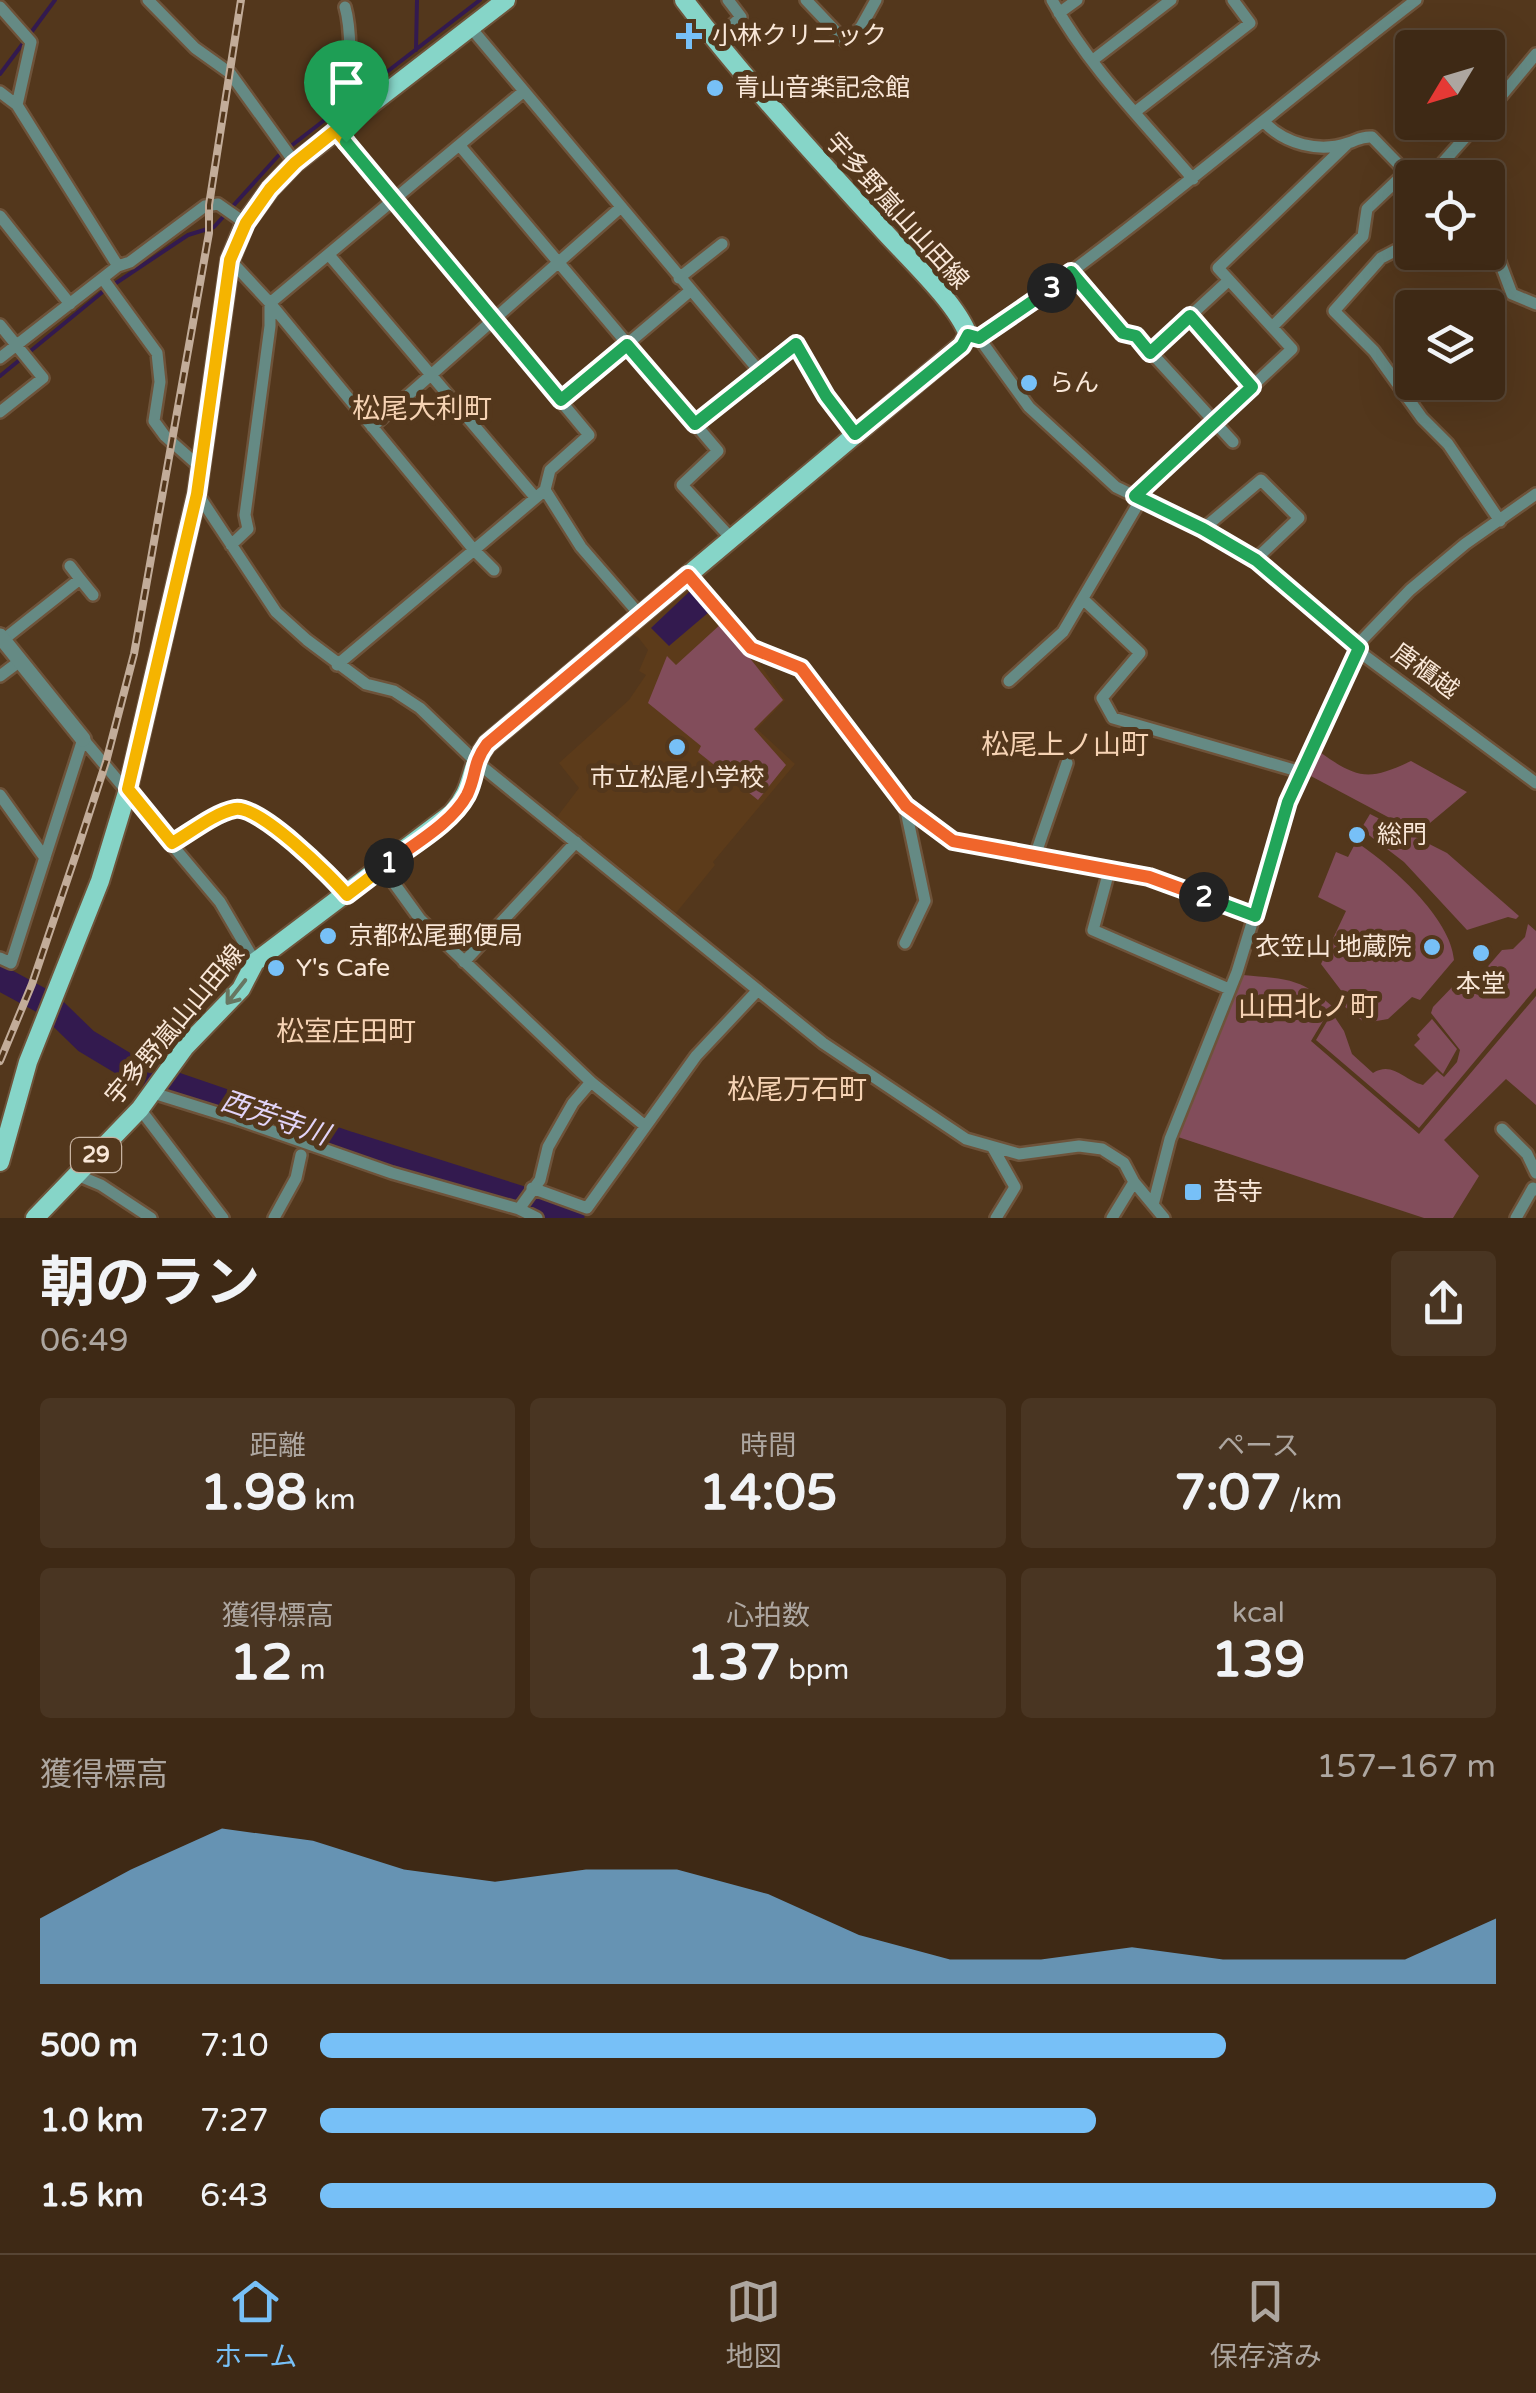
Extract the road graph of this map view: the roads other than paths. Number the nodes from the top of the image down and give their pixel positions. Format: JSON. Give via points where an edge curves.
{"nodes":[{"id":1,"x":148,"y":0,"type":"edge"},
{"id":2,"x":506,"y":0,"type":"edge"},
{"id":3,"x":684,"y":0,"type":"edge"},
{"id":4,"x":728,"y":0,"type":"edge"},
{"id":5,"x":806,"y":0,"type":"edge"},
{"id":6,"x":876,"y":0,"type":"edge"},
{"id":7,"x":1052,"y":0,"type":"edge"},
{"id":8,"x":1077,"y":0,"type":"edge"},
{"id":9,"x":1171,"y":0,"type":"edge"},
{"id":10,"x":1233,"y":0,"type":"edge"},
{"id":11,"x":1416,"y":0,"type":"edge"},
{"id":12,"x":0,"y":6,"type":"edge"},
{"id":13,"x":346,"y":6,"type":"dead end"},
{"id":14,"x":1060,"y":14,"type":"junction"},
{"id":15,"x":470,"y":28,"type":"junction"},
{"id":16,"x":715,"y":41,"type":"junction"},
{"id":17,"x":1536,"y":54,"type":"edge"},
{"id":18,"x":1094,"y":60,"type":"junction"},
{"id":19,"x":524,"y":91,"type":"junction"},
{"id":20,"x":1505,"y":91,"type":"edge"},
{"id":21,"x":0,"y":92,"type":"edge"},
{"id":22,"x":18,"y":105,"type":"junction"},
{"id":23,"x":365,"y":108,"type":"junction"},
{"id":24,"x":1135,"y":112,"type":"junction"},
{"id":25,"x":1264,"y":122,"type":"junction"},
{"id":26,"x":336,"y":130,"type":"junction"},
{"id":27,"x":1463,"y":140,"type":"edge"},
{"id":28,"x":1348,"y":143,"type":"junction"},
{"id":29,"x":460,"y":146,"type":"junction"},
{"id":30,"x":289,"y":154,"type":"junction"},
{"id":31,"x":1445,"y":160,"type":"edge"},
{"id":32,"x":1395,"y":161,"type":"edge"},
{"id":33,"x":1193,"y":179,"type":"junction"},
{"id":34,"x":1395,"y":182,"type":"edge"},
{"id":35,"x":393,"y":200,"type":"junction"},
{"id":36,"x":620,"y":208,"type":"junction"},
{"id":37,"x":0,"y":216,"type":"edge"},
{"id":38,"x":246,"y":223,"type":"junction"},
{"id":39,"x":722,"y":244,"type":"dead end"},
{"id":40,"x":1395,"y":251,"type":"edge"},
{"id":41,"x":329,"y":255,"type":"junction"},
{"id":42,"x":230,"y":260,"type":"junction"},
{"id":43,"x":559,"y":262,"type":"junction"},
{"id":44,"x":118,"y":266,"type":"junction"},
{"id":45,"x":1503,"y":270,"type":"edge"},
{"id":46,"x":1071,"y":272,"type":"junction"},
{"id":47,"x":679,"y":278,"type":"junction"},
{"id":48,"x":103,"y":279,"type":"junction"},
{"id":49,"x":1228,"y":281,"type":"junction"},
{"id":50,"x":690,"y":292,"type":"junction"},
{"id":51,"x":270,"y":303,"type":"junction"},
{"id":52,"x":70,"y":304,"type":"junction"},
{"id":53,"x":1536,"y":304,"type":"edge"},
{"id":54,"x":1190,"y":316,"type":"junction"},
{"id":55,"x":493,"y":321,"type":"junction"},
{"id":56,"x":0,"y":325,"type":"edge"},
{"id":57,"x":1272,"y":328,"type":"junction"},
{"id":58,"x":974,"y":336,"type":"junction"},
{"id":59,"x":627,"y":345,"type":"junction"},
{"id":60,"x":17,"y":346,"type":"junction"},
{"id":61,"x":1150,"y":353,"type":"junction"},
{"id":62,"x":0,"y":358,"type":"edge"},
{"id":63,"x":760,"y":372,"type":"junction"},
{"id":64,"x":431,"y":376,"type":"junction"},
{"id":65,"x":1252,"y":387,"type":"junction"},
{"id":66,"x":561,"y":400,"type":"junction"},
{"id":67,"x":0,"y":412,"type":"edge"},
{"id":68,"x":1214,"y":421,"type":"junction"},
{"id":69,"x":695,"y":424,"type":"junction"},
{"id":70,"x":372,"y":427,"type":"junction"},
{"id":71,"x":855,"y":434,"type":"junction"},
{"id":72,"x":1233,"y":442,"type":"dead end"},
{"id":73,"x":201,"y":468,"type":"junction"},
{"id":74,"x":539,"y":493,"type":"junction"},
{"id":75,"x":197,"y":494,"type":"junction"},
{"id":76,"x":1536,"y":494,"type":"edge"},
{"id":77,"x":1138,"y":498,"type":"junction"},
{"id":78,"x":1500,"y":520,"type":"junction"},
{"id":79,"x":1203,"y":529,"type":"junction"},
{"id":80,"x":730,"y":537,"type":"junction"},
{"id":81,"x":231,"y":545,"type":"junction"},
{"id":82,"x":474,"y":550,"type":"junction"},
{"id":83,"x":1256,"y":560,"type":"junction"},
{"id":84,"x":70,"y":566,"type":"dead end"},
{"id":85,"x":494,"y":570,"type":"dead end"},
{"id":86,"x":688,"y":575,"type":"junction"},
{"id":87,"x":80,"y":579,"type":"junction"},
{"id":88,"x":93,"y":594,"type":"dead end"},
{"id":89,"x":1084,"y":600,"type":"junction"},
{"id":90,"x":640,"y":615,"type":"junction"},
{"id":91,"x":1,"y":638,"type":"edge"},
{"id":92,"x":1359,"y":648,"type":"junction"},
{"id":93,"x":20,"y":661,"type":"junction"},
{"id":94,"x":337,"y":664,"type":"junction"},
{"id":95,"x":0,"y":676,"type":"edge"},
{"id":96,"x":1009,"y":681,"type":"dead end"},
{"id":97,"x":83,"y":738,"type":"junction"},
{"id":98,"x":474,"y":760,"type":"junction"},
{"id":99,"x":1067,"y":763,"type":"dead end"},
{"id":100,"x":1301,"y":772,"type":"junction"},
{"id":101,"x":1536,"y":783,"type":"edge"},
{"id":102,"x":128,"y":789,"type":"junction"},
{"id":103,"x":0,"y":795,"type":"edge"},
{"id":104,"x":906,"y":806,"type":"junction"},
{"id":105,"x":576,"y":842,"type":"junction"},
{"id":106,"x":172,"y":843,"type":"junction"},
{"id":107,"x":1036,"y":856,"type":"junction"},
{"id":108,"x":44,"y":858,"type":"junction"},
{"id":109,"x":383,"y":868,"type":"junction"},
{"id":110,"x":1108,"y":871,"type":"junction"},
{"id":111,"x":347,"y":895,"type":"junction"},
{"id":112,"x":1255,"y":916,"type":"junction"},
{"id":113,"x":905,"y":943,"type":"dead end"},
{"id":114,"x":0,"y":958,"type":"edge"},
{"id":115,"x":256,"y":962,"type":"junction"},
{"id":116,"x":464,"y":962,"type":"junction"},
{"id":117,"x":758,"y":990,"type":"junction"},
{"id":118,"x":1229,"y":990,"type":"junction"},
{"id":119,"x":591,"y":1082,"type":"junction"},
{"id":120,"x":152,"y":1091,"type":"junction"},
{"id":121,"x":644,"y":1125,"type":"junction"},
{"id":122,"x":1502,"y":1130,"type":"dead end"},
{"id":123,"x":2,"y":1135,"type":"edge"},
{"id":124,"x":993,"y":1148,"type":"junction"},
{"id":125,"x":301,"y":1155,"type":"dead end"},
{"id":126,"x":0,"y":1162,"type":"edge"},
{"id":127,"x":1536,"y":1174,"type":"edge"},
{"id":128,"x":77,"y":1175,"type":"junction"},
{"id":129,"x":1134,"y":1182,"type":"junction"},
{"id":130,"x":532,"y":1188,"type":"junction"},
{"id":131,"x":1534,"y":1190,"type":"edge"},
{"id":132,"x":1153,"y":1205,"type":"junction"},
{"id":133,"x":520,"y":1210,"type":"junction"},
{"id":134,"x":35,"y":1218,"type":"edge"},
{"id":135,"x":151,"y":1218,"type":"edge"},
{"id":136,"x":224,"y":1218,"type":"edge"},
{"id":137,"x":274,"y":1218,"type":"edge"},
{"id":138,"x":536,"y":1218,"type":"edge"},
{"id":139,"x":996,"y":1218,"type":"edge"},
{"id":140,"x":1112,"y":1218,"type":"edge"},
{"id":141,"x":1164,"y":1218,"type":"edge"},
{"id":142,"x":1516,"y":1218,"type":"edge"}],
"edges":[{"from":1,"to":30,"type":"street","via":[[230,73]]},
{"from":2,"to":15,"type":"main road"},
{"from":3,"to":16,"type":"main road","name":"宇多野嵐山山田線"},
{"from":4,"to":16,"type":"street","via":[[741,17]]},
{"from":5,"to":6,"type":"street","via":[[846,42]]},
{"from":7,"to":14,"type":"street"},
{"from":8,"to":14,"type":"street"},
{"from":9,"to":18,"type":"street"},
{"from":10,"to":24,"type":"street","via":[[1250,23]]},
{"from":11,"to":25,"type":"street"},
{"from":12,"to":22,"type":"street","via":[[31,42]]},
{"from":13,"to":23,"type":"street","via":[[352,90]]},
{"from":14,"to":18,"type":"street"},
{"from":15,"to":19,"type":"street"},
{"from":15,"to":23,"type":"main road"},
{"from":16,"to":58,"type":"main road","name":"宇多野嵐山山田線"},
{"from":17,"to":20,"type":"street"},
{"from":18,"to":24,"type":"street"},
{"from":19,"to":29,"type":"street"},
{"from":19,"to":36,"type":"street"},
{"from":21,"to":22,"type":"street"},
{"from":22,"to":44,"type":"street"},
{"from":23,"to":26,"type":"main road"},
{"from":24,"to":33,"type":"street"},
{"from":25,"to":28,"type":"street","via":[[1302,144]]},
{"from":25,"to":33,"type":"street"},
{"from":26,"to":30,"type":"main road"},
{"from":26,"to":35,"type":"street"},
{"from":27,"to":31,"type":"street"},
{"from":28,"to":32,"type":"street","via":[[1372,137]]},
{"from":28,"to":49,"type":"street","via":[[1218,268]]},
{"from":29,"to":35,"type":"street"},
{"from":29,"to":43,"type":"street"},
{"from":30,"to":38,"type":"main road"},
{"from":33,"to":46,"type":"street"},
{"from":34,"to":57,"type":"street","via":[[1367,209],[1363,236]]},
{"from":35,"to":41,"type":"street"},
{"from":35,"to":55,"type":"street"},
{"from":36,"to":43,"type":"street"},
{"from":36,"to":47,"type":"street"},
{"from":37,"to":52,"type":"street"},
{"from":38,"to":42,"type":"main road"},
{"from":38,"to":44,"type":"street","via":[[218,204],[205,206]]},
{"from":39,"to":47,"type":"street"},
{"from":40,"to":78,"type":"street","via":[[1334,311],[1448,444]]},
{"from":41,"to":51,"type":"street"},
{"from":41,"to":64,"type":"street"},
{"from":42,"to":51,"type":"street"},
{"from":42,"to":73,"type":"main road"},
{"from":43,"to":55,"type":"street"},
{"from":43,"to":59,"type":"street"},
{"from":44,"to":48,"type":"street"},
{"from":45,"to":53,"type":"street","via":[[1512,294]]},
{"from":46,"to":58,"type":"street"},
{"from":46,"to":61,"type":"street","via":[[1123,333],[1136,336]]},
{"from":47,"to":50,"type":"street"},
{"from":48,"to":52,"type":"street"},
{"from":48,"to":73,"type":"street","via":[[157,353],[154,421]]},
{"from":49,"to":54,"type":"street"},
{"from":49,"to":57,"type":"street"},
{"from":50,"to":59,"type":"street"},
{"from":50,"to":63,"type":"street"},
{"from":51,"to":70,"type":"street"},
{"from":51,"to":81,"type":"street","via":[[248,529]]},
{"from":52,"to":60,"type":"street"},
{"from":54,"to":61,"type":"street"},
{"from":54,"to":65,"type":"street"},
{"from":55,"to":64,"type":"street"},
{"from":55,"to":66,"type":"street"},
{"from":56,"to":60,"type":"street"},
{"from":57,"to":65,"type":"street","via":[[1292,349]]},
{"from":58,"to":71,"type":"main road","name":"宇多野嵐山山田線","number":"29"},
{"from":58,"to":77,"type":"street","name":"唐櫃越","via":[[1029,407],[1116,487]]},
{"from":59,"to":66,"type":"street"},
{"from":59,"to":69,"type":"street"},
{"from":60,"to":62,"type":"street"},
{"from":60,"to":67,"type":"street","via":[[43,378]]},
{"from":61,"to":68,"type":"street"},
{"from":63,"to":69,"type":"street"},
{"from":63,"to":71,"type":"street","via":[[796,344]]},
{"from":64,"to":70,"type":"street"},
{"from":64,"to":74,"type":"street"},
{"from":65,"to":68,"type":"street"},
{"from":66,"to":74,"type":"street","via":[[589,435],[550,470]]},
{"from":68,"to":72,"type":"street"},
{"from":68,"to":77,"type":"street"},
{"from":69,"to":80,"type":"street","via":[[718,451],[682,485]]},
{"from":70,"to":82,"type":"street"},
{"from":71,"to":80,"type":"main road","name":"宇多野嵐山山田線","number":"29"},
{"from":73,"to":75,"type":"main road"},
{"from":74,"to":82,"type":"street"},
{"from":74,"to":90,"type":"street"},
{"from":75,"to":81,"type":"street"},
{"from":75,"to":102,"type":"main road"},
{"from":76,"to":78,"type":"street"},
{"from":77,"to":79,"type":"street","name":"唐櫃越"},
{"from":77,"to":89,"type":"street"},
{"from":78,"to":92,"type":"street","via":[[1410,590]]},
{"from":79,"to":83,"type":"street","name":"唐櫃越"},
{"from":79,"to":83,"type":"street","via":[[1261,480],[1299,518]]},
{"from":80,"to":86,"type":"main road","name":"宇多野嵐山山田線","number":"29"},
{"from":81,"to":94,"type":"street","via":[[276,612]]},
{"from":82,"to":85,"type":"street"},
{"from":82,"to":94,"type":"street"},
{"from":83,"to":92,"type":"street","name":"唐櫃越"},
{"from":84,"to":87,"type":"street"},
{"from":86,"to":90,"type":"main road","name":"宇多野嵐山山田線","number":"29"},
{"from":86,"to":104,"type":"street","via":[[751,648],[801,668]]},
{"from":87,"to":88,"type":"street"},
{"from":87,"to":91,"type":"street"},
{"from":89,"to":96,"type":"street","via":[[1063,632]]},
{"from":89,"to":100,"type":"street","via":[[1140,653],[1102,698],[1114,718]]},
{"from":90,"to":98,"type":"main road","name":"宇多野嵐山山田線","number":"29"},
{"from":91,"to":93,"type":"street"},
{"from":92,"to":100,"type":"street"},
{"from":92,"to":101,"type":"street","name":"唐櫃越"},
{"from":93,"to":95,"type":"street"},
{"from":93,"to":97,"type":"street"},
{"from":94,"to":98,"type":"street","via":[[420,708]]},
{"from":97,"to":102,"type":"street"},
{"from":97,"to":108,"type":"street"},
{"from":98,"to":105,"type":"street"},
{"from":98,"to":109,"type":"main road","name":"宇多野嵐山山田線","number":"29","via":[[466,798]]},
{"from":99,"to":107,"type":"street"},
{"from":100,"to":112,"type":"street"},
{"from":102,"to":106,"type":"street"},
{"from":102,"to":123,"type":"main road"},
{"from":103,"to":108,"type":"street"},
{"from":104,"to":107,"type":"street","via":[[953,841]]},
{"from":104,"to":113,"type":"street","via":[[925,901]]},
{"from":105,"to":116,"type":"street"},
{"from":105,"to":117,"type":"street"},
{"from":106,"to":111,"type":"street","via":[[246,809]]},
{"from":106,"to":115,"type":"street","via":[[220,902]]},
{"from":107,"to":110,"type":"street"},
{"from":108,"to":114,"type":"street","via":[[10,962]]},
{"from":109,"to":111,"type":"main road","name":"宇多野嵐山山田線","number":"29"},
{"from":109,"to":116,"type":"street","via":[[420,919]]},
{"from":110,"to":112,"type":"street","via":[[1149,877]]},
{"from":110,"to":118,"type":"street","via":[[1093,930]]},
{"from":111,"to":115,"type":"main road","name":"宇多野嵐山山田線","number":"29"},
{"from":112,"to":118,"type":"street"},
{"from":115,"to":120,"type":"main road","name":"宇多野嵐山山田線","number":"29","one_way":true,"via":[[241,989]]},
{"from":116,"to":119,"type":"street"},
{"from":117,"to":121,"type":"street"},
{"from":117,"to":124,"type":"street","via":[[931,1116]]},
{"from":118,"to":132,"type":"street","via":[[1170,1140]]},
{"from":119,"to":121,"type":"street"},
{"from":119,"to":130,"type":"street","via":[[548,1146]]},
{"from":120,"to":128,"type":"main road","name":"宇多野嵐山山田線","number":"29"},
{"from":120,"to":133,"type":"street"},
{"from":120,"to":136,"type":"street"},
{"from":121,"to":130,"type":"street","via":[[588,1208]]},
{"from":122,"to":127,"type":"street","via":[[1527,1154]]},
{"from":123,"to":126,"type":"main road"},
{"from":124,"to":129,"type":"street","via":[[1019,1154],[1102,1149],[1124,1162]]},
{"from":124,"to":139,"type":"street","via":[[1016,1187]]},
{"from":125,"to":137,"type":"street"},
{"from":127,"to":131,"type":"street"},
{"from":128,"to":134,"type":"main road","name":"宇多野嵐山山田線","number":"29"},
{"from":128,"to":135,"type":"street"},
{"from":129,"to":132,"type":"street"},
{"from":129,"to":140,"type":"street"},
{"from":130,"to":133,"type":"street"},
{"from":131,"to":142,"type":"street"},
{"from":132,"to":141,"type":"street"},
{"from":133,"to":138,"type":"street"}]}
